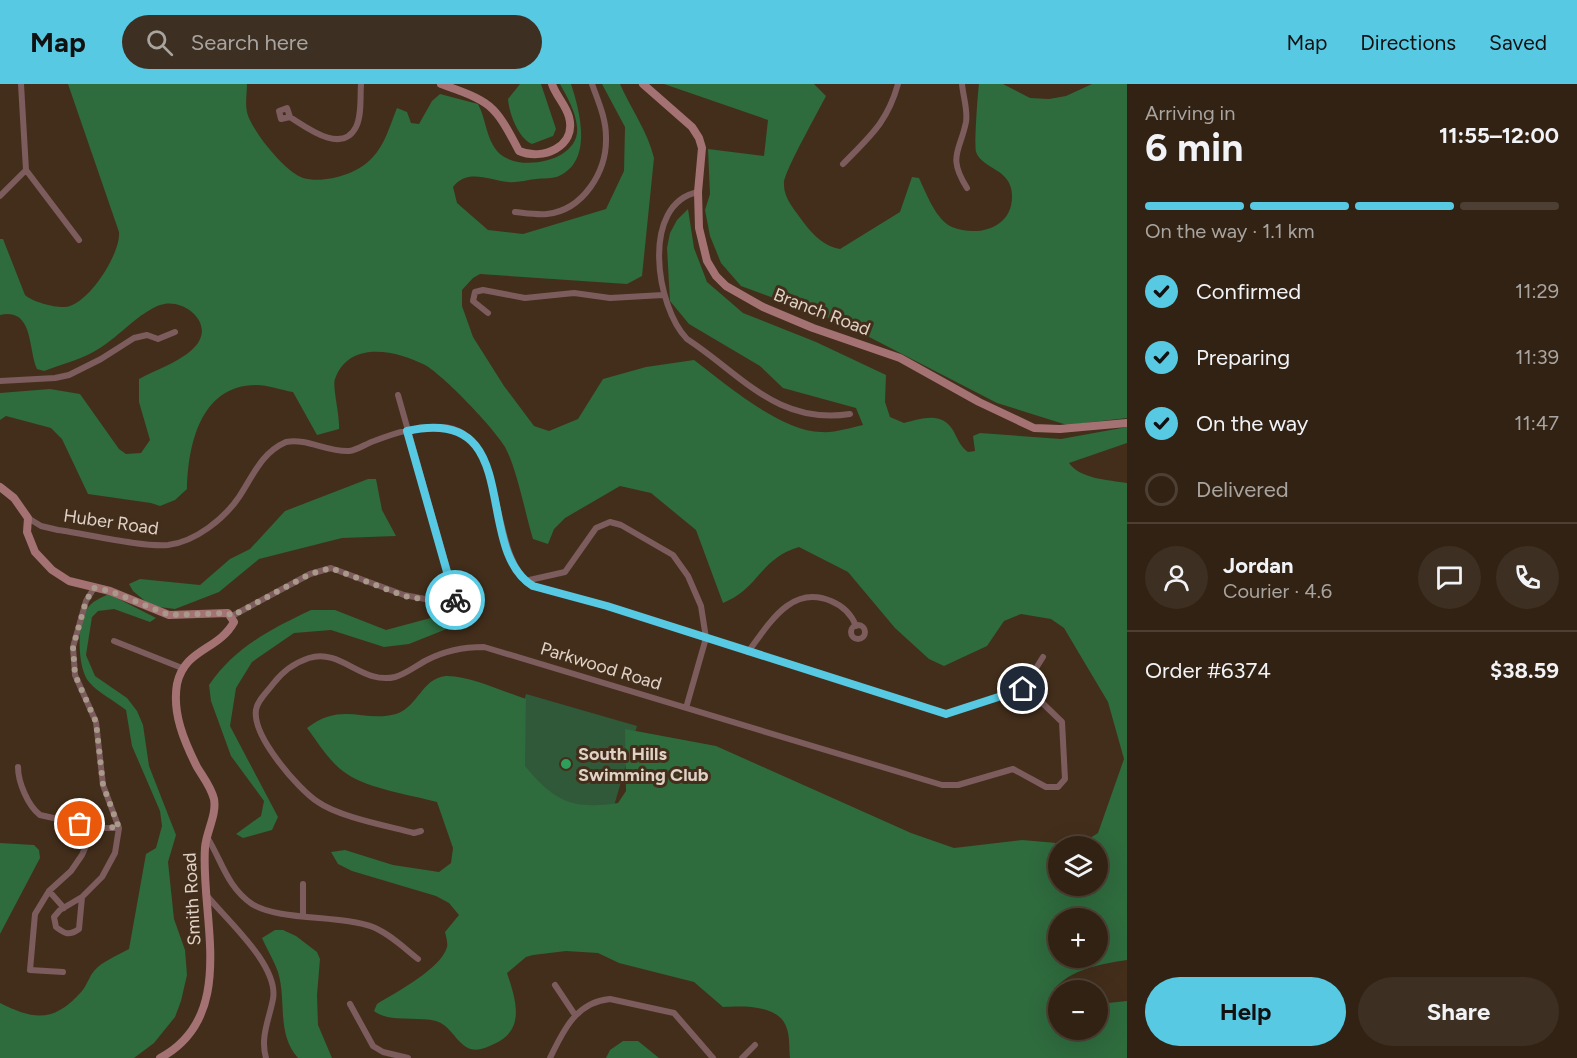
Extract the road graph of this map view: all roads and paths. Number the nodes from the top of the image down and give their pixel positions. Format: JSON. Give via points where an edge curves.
{"nodes":[{"id":1,"x":21,"y":84,"type":"edge"},
{"id":2,"x":362,"y":84,"type":"edge"},
{"id":3,"x":441,"y":84,"type":"edge"},
{"id":4,"x":552,"y":84,"type":"edge"},
{"id":5,"x":592,"y":84,"type":"edge"},
{"id":6,"x":643,"y":84,"type":"edge"},
{"id":7,"x":898,"y":84,"type":"edge"},
{"id":8,"x":962,"y":84,"type":"edge"},
{"id":9,"x":290,"y":117,"type":"dead end"},
{"id":10,"x":843,"y":164,"type":"dead end"},
{"id":11,"x":26,"y":170,"type":"junction"},
{"id":12,"x":967,"y":188,"type":"dead end"},
{"id":13,"x":698,"y":192,"type":"junction"},
{"id":14,"x":0,"y":196,"type":"edge"},
{"id":15,"x":515,"y":212,"type":"dead end"},
{"id":16,"x":79,"y":240,"type":"dead end"},
{"id":17,"x":663,"y":295,"type":"junction"},
{"id":18,"x":488,"y":313,"type":"dead end"},
{"id":19,"x":175,"y":332,"type":"dead end"},
{"id":20,"x":0,"y":381,"type":"edge"},
{"id":21,"x":398,"y":395,"type":"dead end"},
{"id":22,"x":850,"y":414,"type":"dead end"},
{"id":23,"x":1127,"y":423,"type":"edge"},
{"id":24,"x":407,"y":431,"type":"junction"},
{"id":25,"x":0,"y":487,"type":"edge"},
{"id":26,"x":28,"y":518,"type":"junction"},
{"id":27,"x":525,"y":581,"type":"junction"},
{"id":28,"x":94,"y":588,"type":"junction"},
{"id":29,"x":457,"y":605,"type":"junction"},
{"id":30,"x":460,"y":614,"type":"dead end"},
{"id":31,"x":232,"y":616,"type":"junction"},
{"id":32,"x":856,"y":626,"type":"dead end"},
{"id":33,"x":706,"y":638,"type":"junction"},
{"id":34,"x":114,"y":641,"type":"dead end"},
{"id":35,"x":748,"y":652,"type":"junction"},
{"id":36,"x":1043,"y":657,"type":"dead end"},
{"id":37,"x":182,"y":668,"type":"junction"},
{"id":38,"x":1023,"y":689,"type":"junction"},
{"id":39,"x":686,"y":708,"type":"junction"},
{"id":40,"x":18,"y":768,"type":"dead end"},
{"id":41,"x":94,"y":827,"type":"junction"},
{"id":42,"x":119,"y":828,"type":"junction"},
{"id":43,"x":421,"y":831,"type":"dead end"},
{"id":44,"x":207,"y":837,"type":"junction"},
{"id":45,"x":303,"y":884,"type":"dead end"},
{"id":46,"x":49,"y":891,"type":"junction"},
{"id":47,"x":82,"y":897,"type":"junction"},
{"id":48,"x":208,"y":897,"type":"junction"},
{"id":49,"x":64,"y":908,"type":"junction"},
{"id":50,"x":303,"y":915,"type":"junction"},
{"id":51,"x":418,"y":959,"type":"dead end"},
{"id":52,"x":63,"y":972,"type":"dead end"},
{"id":53,"x":555,"y":985,"type":"dead end"},
{"id":54,"x":350,"y":1004,"type":"dead end"},
{"id":55,"x":575,"y":1015,"type":"junction"},
{"id":56,"x":755,"y":1046,"type":"dead end"},
{"id":57,"x":160,"y":1058,"type":"edge"},
{"id":58,"x":266,"y":1058,"type":"edge"},
{"id":59,"x":408,"y":1058,"type":"edge"},
{"id":60,"x":549,"y":1058,"type":"edge"},
{"id":61,"x":713,"y":1058,"type":"edge"},
{"id":62,"x":742,"y":1058,"type":"edge"}],
"edges":[{"from":1,"to":11,"type":"street"},
{"from":2,"to":9,"type":"street","via":[[358,120],[346,136],[329,139]]},
{"from":3,"to":4,"type":"street","via":[[473,94],[493,106],[519,151],[539,155],[568,138],[570,129],[566,108]]},
{"from":5,"to":15,"type":"street","via":[[603,113],[606,138],[602,162],[589,190],[563,210],[547,214]]},
{"from":6,"to":13,"type":"street","name":"Branch Road","via":[[685,120],[699,138],[702,148]]},
{"from":7,"to":10,"type":"street","via":[[882,123]]},
{"from":8,"to":12,"type":"street","via":[[966,118],[956,158],[958,175]]},
{"from":11,"to":14,"type":"street"},
{"from":11,"to":16,"type":"street"},
{"from":13,"to":17,"type":"street","via":[[677,200],[663,226]]},
{"from":13,"to":23,"type":"street","name":"Branch Road","via":[[699,228],[707,261],[726,286],[763,307],[900,358],[1035,428]]},
{"from":17,"to":18,"type":"street","via":[[610,298],[574,293],[525,298],[475,292],[473,301]]},
{"from":17,"to":22,"type":"street","via":[[675,325],[687,339],[760,393],[797,413]]},
{"from":19,"to":20,"type":"street","via":[[158,339],[147,335],[134,338],[69,375]]},
{"from":21,"to":24,"type":"street"},
{"from":24,"to":26,"type":"street","name":"Huber Road","via":[[352,451],[292,441],[280,445],[264,457],[223,516],[205,530],[171,545],[58,530]]},
{"from":24,"to":27,"type":"street","name":"Huber Road","via":[[443,427],[458,430],[471,439],[496,496],[512,564]]},
{"from":24,"to":29,"type":"street"},
{"from":25,"to":26,"type":"street","via":[[14,498]]},
{"from":26,"to":28,"type":"street","via":[[27,532],[35,552],[69,581]]},
{"from":27,"to":33,"type":"street","via":[[546,592],[607,606]]},
{"from":27,"to":33,"type":"street","via":[[565,572],[596,528],[610,522],[621,525],[664,548],[683,569],[701,606]]},
{"from":28,"to":31,"type":"street","via":[[169,615]]},
{"from":28,"to":42,"type":"street","via":[[86,601],[73,647],[75,675],[96,722],[103,785]]},
{"from":29,"to":30,"type":"street"},
{"from":29,"to":31,"type":"street","via":[[404,596],[331,568],[310,574]]},
{"from":31,"to":37,"type":"street","via":[[234,622],[229,631]]},
{"from":32,"to":35,"type":"street","via":[[851,614],[837,603],[820,596],[804,596],[778,613]]},
{"from":33,"to":35,"type":"street"},
{"from":33,"to":39,"type":"street"},
{"from":34,"to":37,"type":"street"},
{"from":35,"to":38,"type":"street","via":[[946,714]]},
{"from":36,"to":38,"type":"street"},
{"from":37,"to":44,"type":"street","name":"Smith Road","via":[[177,685],[178,720],[214,800]]},
{"from":38,"to":39,"type":"street","name":"Parkwood Road","via":[[1062,722],[1065,779],[1058,787],[1046,787],[1013,769],[949,787]]},
{"from":39,"to":43,"type":"street","name":"Parkwood Road","via":[[484,647],[447,651],[396,677],[369,677],[325,656],[310,657],[283,672],[255,713],[268,747],[284,768],[306,792],[329,808],[414,833]]},
{"from":40,"to":41,"type":"street","via":[[18,779],[34,811]]},
{"from":41,"to":42,"type":"street"},
{"from":41,"to":46,"type":"street","via":[[71,871]]},
{"from":42,"to":47,"type":"street","via":[[115,853],[102,876]]},
{"from":44,"to":48,"type":"street","name":"Smith Road"},
{"from":44,"to":50,"type":"street","via":[[232,885],[253,904],[275,912]]},
{"from":45,"to":50,"type":"street"},
{"from":46,"to":49,"type":"street"},
{"from":46,"to":52,"type":"street","via":[[35,914],[30,969]]},
{"from":47,"to":49,"type":"street"},
{"from":47,"to":49,"type":"street","via":[[79,929],[71,934],[56,927],[54,917]]},
{"from":48,"to":57,"type":"street","name":"Smith Road","via":[[212,948],[201,1013],[184,1041]]},
{"from":48,"to":58,"type":"street","via":[[270,974],[273,998],[265,1028]]},
{"from":50,"to":51,"type":"street","via":[[372,927]]},
{"from":53,"to":55,"type":"street"},
{"from":54,"to":59,"type":"street","via":[[373,1046]]},
{"from":55,"to":60,"type":"street"},
{"from":55,"to":61,"type":"street","via":[[599,1000],[610,999],[674,1013]]},
{"from":56,"to":62,"type":"street"}]}
